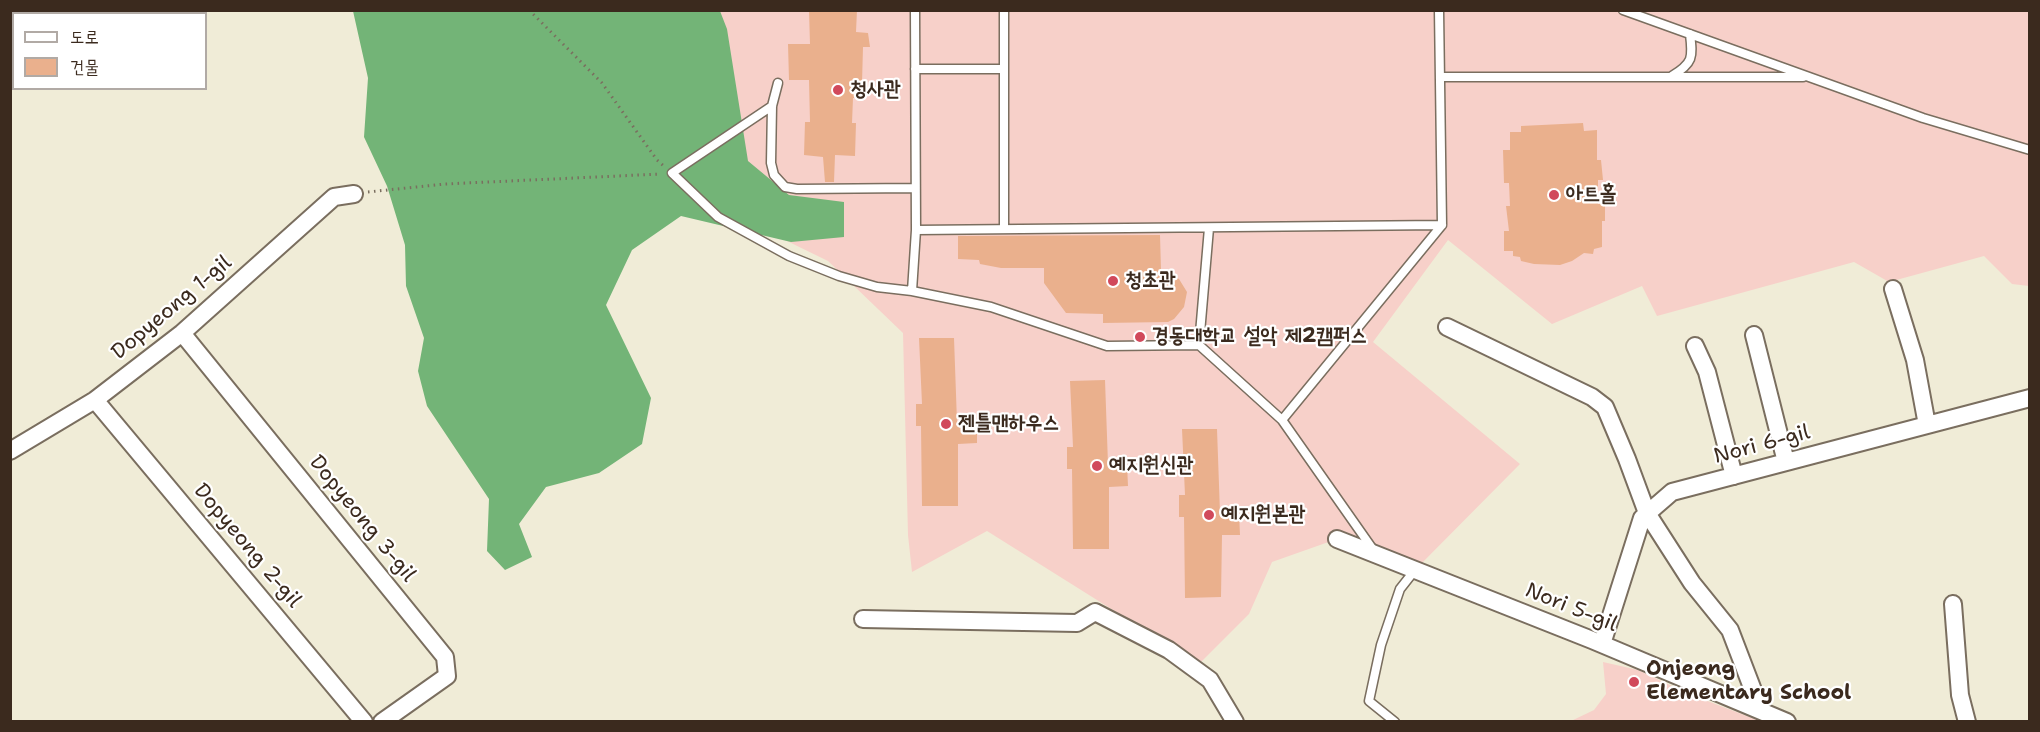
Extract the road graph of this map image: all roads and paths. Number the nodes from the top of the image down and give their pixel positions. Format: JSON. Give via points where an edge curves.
{"nodes":[{"id":1,"x":529,"y":10,"type":"edge"},
{"id":2,"x":915,"y":10,"type":"edge"},
{"id":3,"x":1004,"y":10,"type":"edge"},
{"id":4,"x":1439,"y":10,"type":"edge"},
{"id":5,"x":1623,"y":10,"type":"edge"},
{"id":6,"x":1690,"y":34,"type":"junction"},
{"id":7,"x":915,"y":69,"type":"junction"},
{"id":8,"x":1002,"y":69,"type":"junction"},
{"id":9,"x":1440,"y":76,"type":"junction"},
{"id":10,"x":1672,"y":77,"type":"junction"},
{"id":11,"x":1809,"y":77,"type":"junction"},
{"id":12,"x":778,"y":83,"type":"dead end"},
{"id":13,"x":772,"y":106,"type":"junction"},
{"id":14,"x":2030,"y":150,"type":"edge"},
{"id":15,"x":672,"y":173,"type":"junction"},
{"id":16,"x":915,"y":188,"type":"junction"},
{"id":17,"x":354,"y":194,"type":"joint"},
{"id":18,"x":1442,"y":225,"type":"junction"},
{"id":19,"x":1209,"y":228,"type":"junction"},
{"id":20,"x":1004,"y":229,"type":"junction"},
{"id":21,"x":916,"y":230,"type":"junction"},
{"id":22,"x":1893,"y":289,"type":"dead end"},
{"id":23,"x":912,"y":291,"type":"junction"},
{"id":24,"x":1447,"y":327,"type":"dead end"},
{"id":25,"x":182,"y":333,"type":"junction"},
{"id":26,"x":1754,"y":335,"type":"dead end"},
{"id":27,"x":1199,"y":345,"type":"junction"},
{"id":28,"x":1695,"y":346,"type":"dead end"},
{"id":29,"x":2030,"y":398,"type":"edge"},
{"id":30,"x":95,"y":400,"type":"junction"},
{"id":31,"x":1282,"y":420,"type":"junction"},
{"id":32,"x":1927,"y":425,"type":"junction"},
{"id":33,"x":10,"y":451,"type":"edge"},
{"id":34,"x":1786,"y":462,"type":"junction"},
{"id":35,"x":1734,"y":476,"type":"junction"},
{"id":36,"x":1647,"y":513,"type":"junction"},
{"id":37,"x":1336,"y":539,"type":"dead end"},
{"id":38,"x":1377,"y":555,"type":"junction"},
{"id":39,"x":1414,"y":570,"type":"junction"},
{"id":40,"x":1953,"y":604,"type":"dead end"},
{"id":41,"x":863,"y":619,"type":"dead end"},
{"id":42,"x":1602,"y":644,"type":"junction"},
{"id":43,"x":1761,"y":711,"type":"junction"},
{"id":44,"x":364,"y":722,"type":"edge"},
{"id":45,"x":382,"y":722,"type":"edge"},
{"id":46,"x":1235,"y":722,"type":"edge"},
{"id":47,"x":1395,"y":722,"type":"edge"},
{"id":48,"x":1787,"y":722,"type":"edge"},
{"id":49,"x":1967,"y":722,"type":"edge"}],
"edges":[{"from":1,"to":15,"type":"path","via":[[602,84],[657,160]]},
{"from":2,"to":7,"type":"lane"},
{"from":3,"to":8,"type":"lane"},
{"from":4,"to":9,"type":"lane"},
{"from":5,"to":6,"type":"lane"},
{"from":6,"to":10,"type":"lane","via":[[1691,60]]},
{"from":6,"to":11,"type":"lane"},
{"from":7,"to":8,"type":"lane"},
{"from":7,"to":16,"type":"lane"},
{"from":8,"to":20,"type":"lane"},
{"from":9,"to":10,"type":"lane"},
{"from":9,"to":18,"type":"lane"},
{"from":10,"to":11,"type":"lane"},
{"from":11,"to":14,"type":"lane","via":[[1923,118]]},
{"from":12,"to":13,"type":"lane"},
{"from":13,"to":15,"type":"lane"},
{"from":13,"to":16,"type":"lane","via":[[771,163],[774,175],[785,187]]},
{"from":15,"to":17,"type":"path","via":[[445,184]]},
{"from":15,"to":23,"type":"lane","via":[[718,217],[789,256],[877,287]]},
{"from":16,"to":21,"type":"lane"},
{"from":17,"to":25,"type":"street","name":"Dopyeong 1-gil","via":[[334,197]]},
{"from":18,"to":19,"type":"lane"},
{"from":18,"to":31,"type":"lane"},
{"from":19,"to":20,"type":"lane"},
{"from":19,"to":27,"type":"lane"},
{"from":20,"to":21,"type":"lane"},
{"from":21,"to":23,"type":"lane"},
{"from":22,"to":32,"type":"street","via":[[1915,360]]},
{"from":23,"to":27,"type":"lane","via":[[991,307],[1107,346]]},
{"from":24,"to":36,"type":"street","via":[[1592,397],[1605,407]]},
{"from":25,"to":30,"type":"street","name":"Dopyeong 1-gil"},
{"from":25,"to":45,"type":"street","name":"Dopyeong 3-gil","via":[[445,657],[447,676]]},
{"from":26,"to":34,"type":"street"},
{"from":27,"to":31,"type":"lane"},
{"from":28,"to":35,"type":"street","via":[[1707,372]]},
{"from":29,"to":32,"type":"street","name":"Nori 6-gil"},
{"from":30,"to":33,"type":"street","name":"Dopyeong 1-gil"},
{"from":30,"to":44,"type":"street","name":"Dopyeong 2-gil"},
{"from":31,"to":38,"type":"lane"},
{"from":32,"to":34,"type":"street","name":"Nori 6-gil"},
{"from":34,"to":35,"type":"street","name":"Nori 6-gil"},
{"from":35,"to":36,"type":"street","name":"Nori 6-gil","via":[[1672,492]]},
{"from":36,"to":42,"type":"street","name":"Nori 6-gil","via":[[1642,518]]},
{"from":36,"to":43,"type":"street","via":[[1692,583],[1730,630]]},
{"from":37,"to":38,"type":"street","name":"Nori 5-gil"},
{"from":38,"to":39,"type":"street","name":"Nori 5-gil"},
{"from":39,"to":42,"type":"street","name":"Nori 5-gil"},
{"from":39,"to":47,"type":"lane","via":[[1396,600],[1369,701]]},
{"from":40,"to":49,"type":"street","via":[[1960,695]]},
{"from":41,"to":46,"type":"street","via":[[1077,623],[1095,612],[1169,650],[1210,680]]},
{"from":42,"to":43,"type":"street","name":"Nori 5-gil"},
{"from":43,"to":48,"type":"street","name":"Nori 5-gil"}]}
